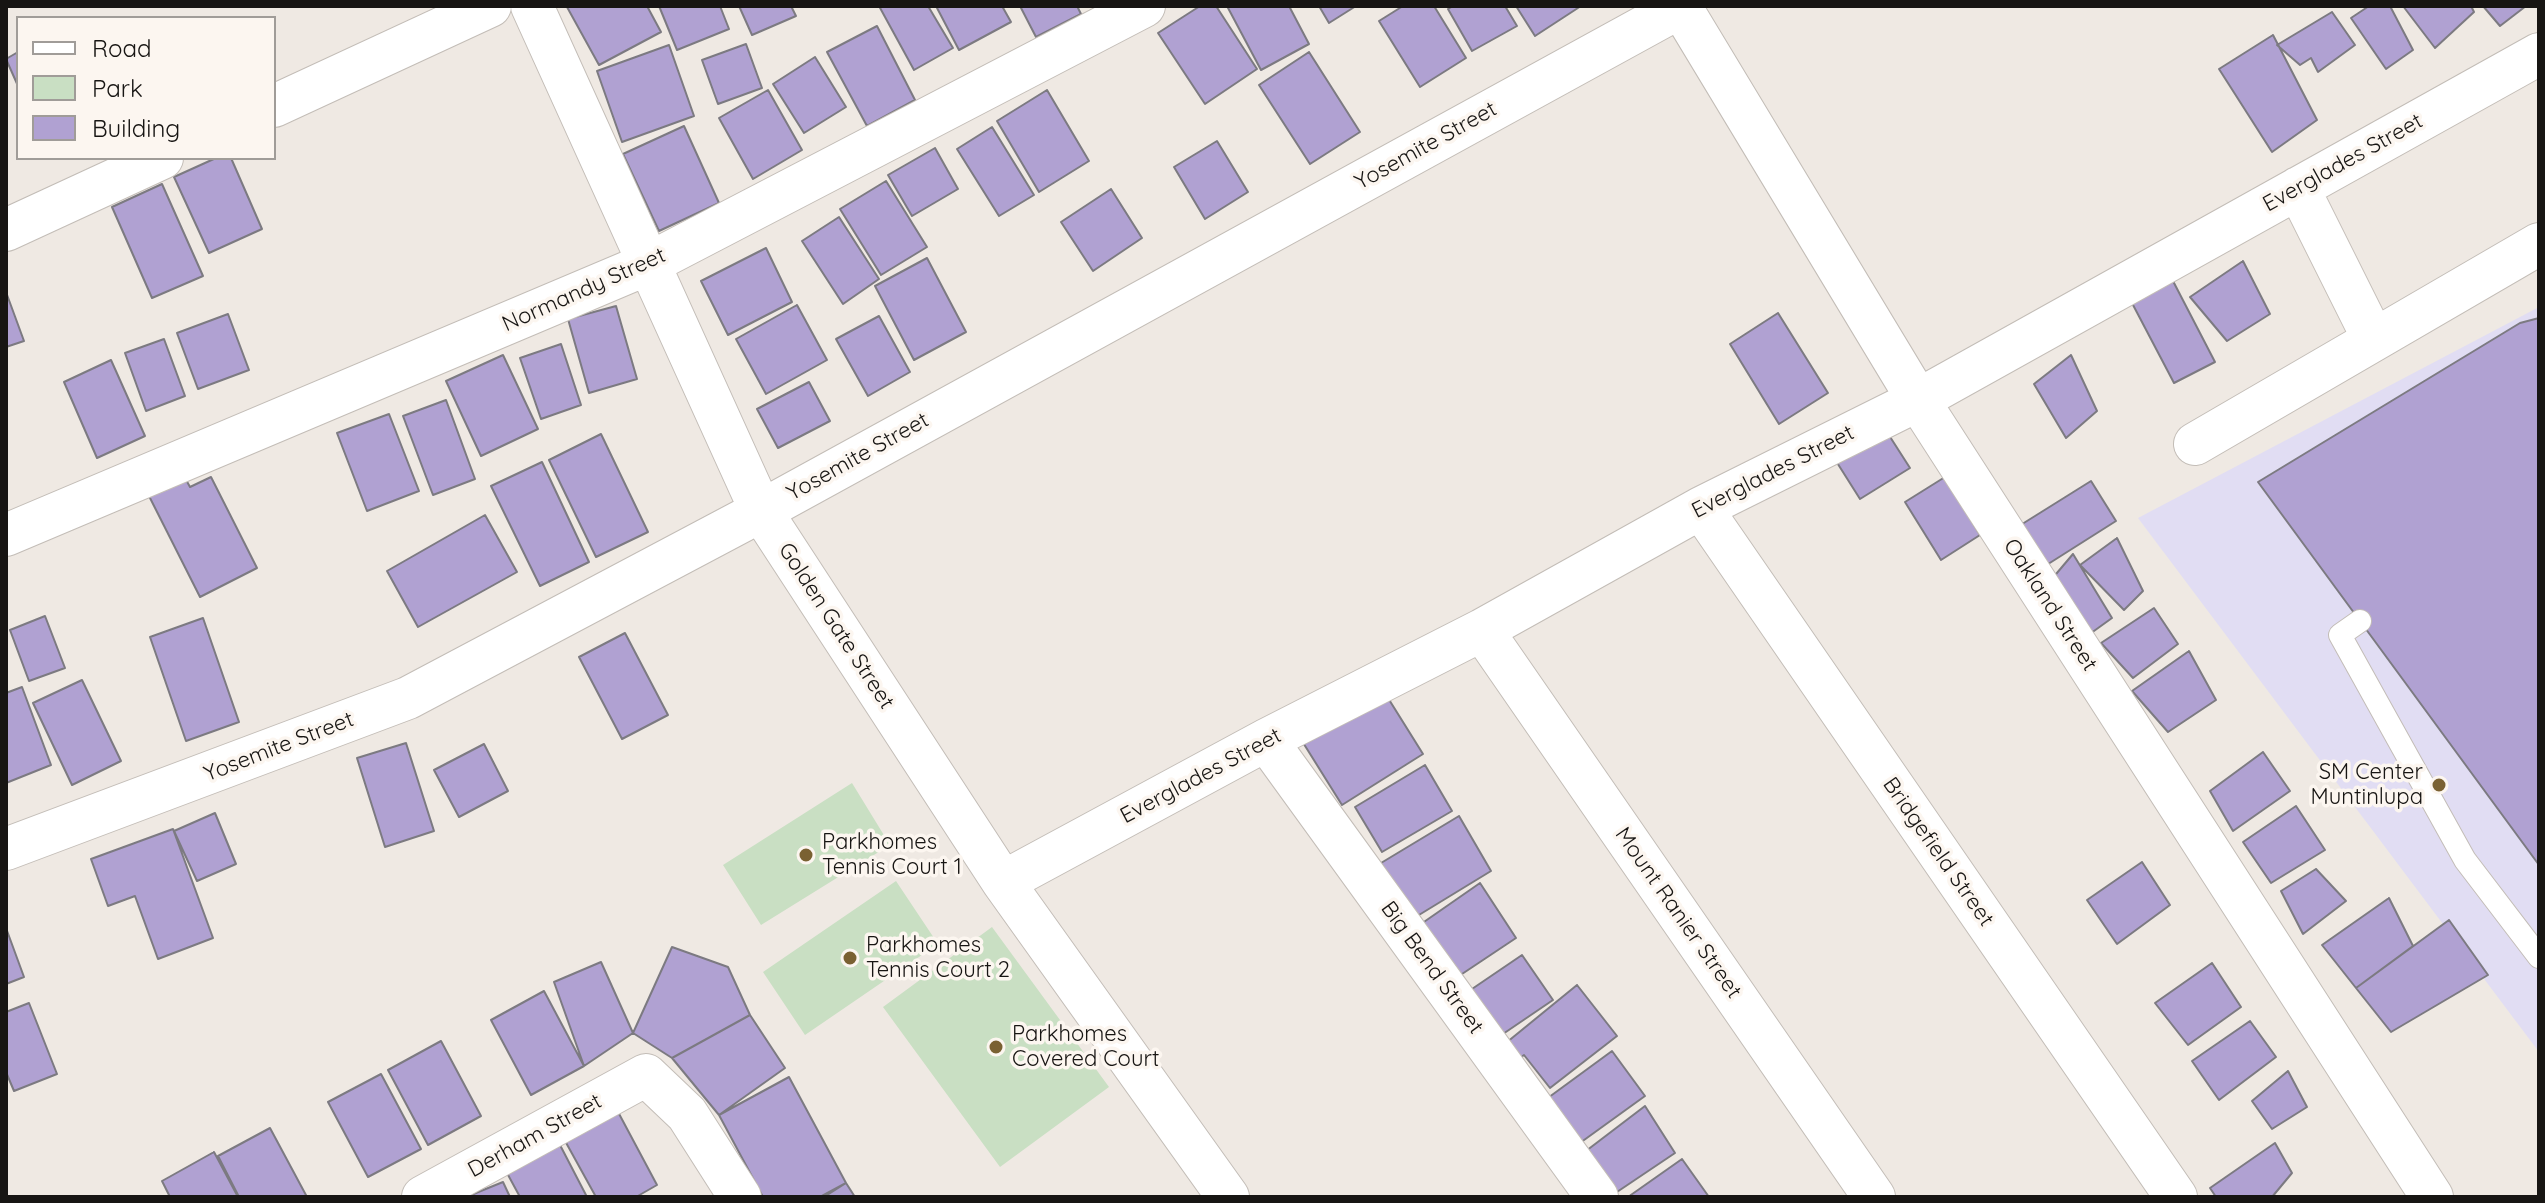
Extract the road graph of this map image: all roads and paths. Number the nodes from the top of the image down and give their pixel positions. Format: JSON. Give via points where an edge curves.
{"nodes":[{"id":1,"x":490,"y":6,"type":"edge"},
{"id":2,"x":532,"y":6,"type":"edge"},
{"id":3,"x":1144,"y":6,"type":"edge"},
{"id":4,"x":1681,"y":6,"type":"edge"},
{"id":5,"x":2539,"y":54,"type":"edge"},
{"id":6,"x":276,"y":105,"type":"edge"},
{"id":7,"x":158,"y":160,"type":"edge"},
{"id":8,"x":2298,"y":188,"type":"junction"},
{"id":9,"x":6,"y":230,"type":"edge"},
{"id":10,"x":2539,"y":244,"type":"edge"},
{"id":11,"x":650,"y":263,"type":"junction"},
{"id":12,"x":2374,"y":340,"type":"junction"},
{"id":13,"x":1918,"y":400,"type":"junction"},
{"id":14,"x":2195,"y":444,"type":"dead end"},
{"id":15,"x":1701,"y":508,"type":"junction"},
{"id":16,"x":761,"y":511,"type":"junction"},
{"id":17,"x":6,"y":535,"type":"edge"},
{"id":18,"x":2360,"y":621,"type":"dead end"},
{"id":19,"x":1482,"y":630,"type":"junction"},
{"id":20,"x":1266,"y":740,"type":"junction"},
{"id":21,"x":6,"y":849,"type":"edge"},
{"id":22,"x":1003,"y":882,"type":"junction"},
{"id":23,"x":2539,"y":957,"type":"edge"},
{"id":24,"x":423,"y":1197,"type":"edge"},
{"id":25,"x":740,"y":1197,"type":"edge"},
{"id":26,"x":1228,"y":1197,"type":"edge"},
{"id":27,"x":1597,"y":1197,"type":"edge"},
{"id":28,"x":1874,"y":1197,"type":"edge"},
{"id":29,"x":2176,"y":1197,"type":"edge"},
{"id":30,"x":2432,"y":1197,"type":"edge"}],
"edges":[{"from":1,"to":6,"type":"street"},
{"from":2,"to":11,"type":"street","name":"Golden Gate Street"},
{"from":3,"to":11,"type":"street","name":"Normandy Street"},
{"from":4,"to":13,"type":"street","name":"Oakland Street"},
{"from":4,"to":16,"type":"street","name":"Yosemite Street"},
{"from":5,"to":8,"type":"street","name":"Everglades Street"},
{"from":7,"to":9,"type":"street"},
{"from":8,"to":12,"type":"street"},
{"from":8,"to":13,"type":"street","name":"Everglades Street"},
{"from":10,"to":12,"type":"street"},
{"from":11,"to":16,"type":"street","name":"Golden Gate Street"},
{"from":11,"to":17,"type":"street","name":"Normandy Street"},
{"from":12,"to":14,"type":"street"},
{"from":13,"to":15,"type":"street","name":"Everglades Street"},
{"from":13,"to":30,"type":"street","name":"Oakland Street"},
{"from":15,"to":19,"type":"street","name":"Everglades Street"},
{"from":15,"to":29,"type":"street","name":"Bridgefield Street"},
{"from":16,"to":21,"type":"street","name":"Yosemite Street","via":[[408,698]]},
{"from":16,"to":22,"type":"street","name":"Golden Gate Street"},
{"from":18,"to":23,"type":"lane","via":[[2340,635],[2465,860]]},
{"from":19,"to":20,"type":"street","name":"Everglades Street"},
{"from":19,"to":28,"type":"street","name":"Mount Ranier Street"},
{"from":20,"to":22,"type":"street","name":"Everglades Street"},
{"from":20,"to":27,"type":"street","name":"Big Bend Street"},
{"from":22,"to":26,"type":"street","name":"Golden Gate Street"},
{"from":24,"to":25,"type":"street","name":"Derham Street","via":[[646,1075],[687,1114]]}]}
